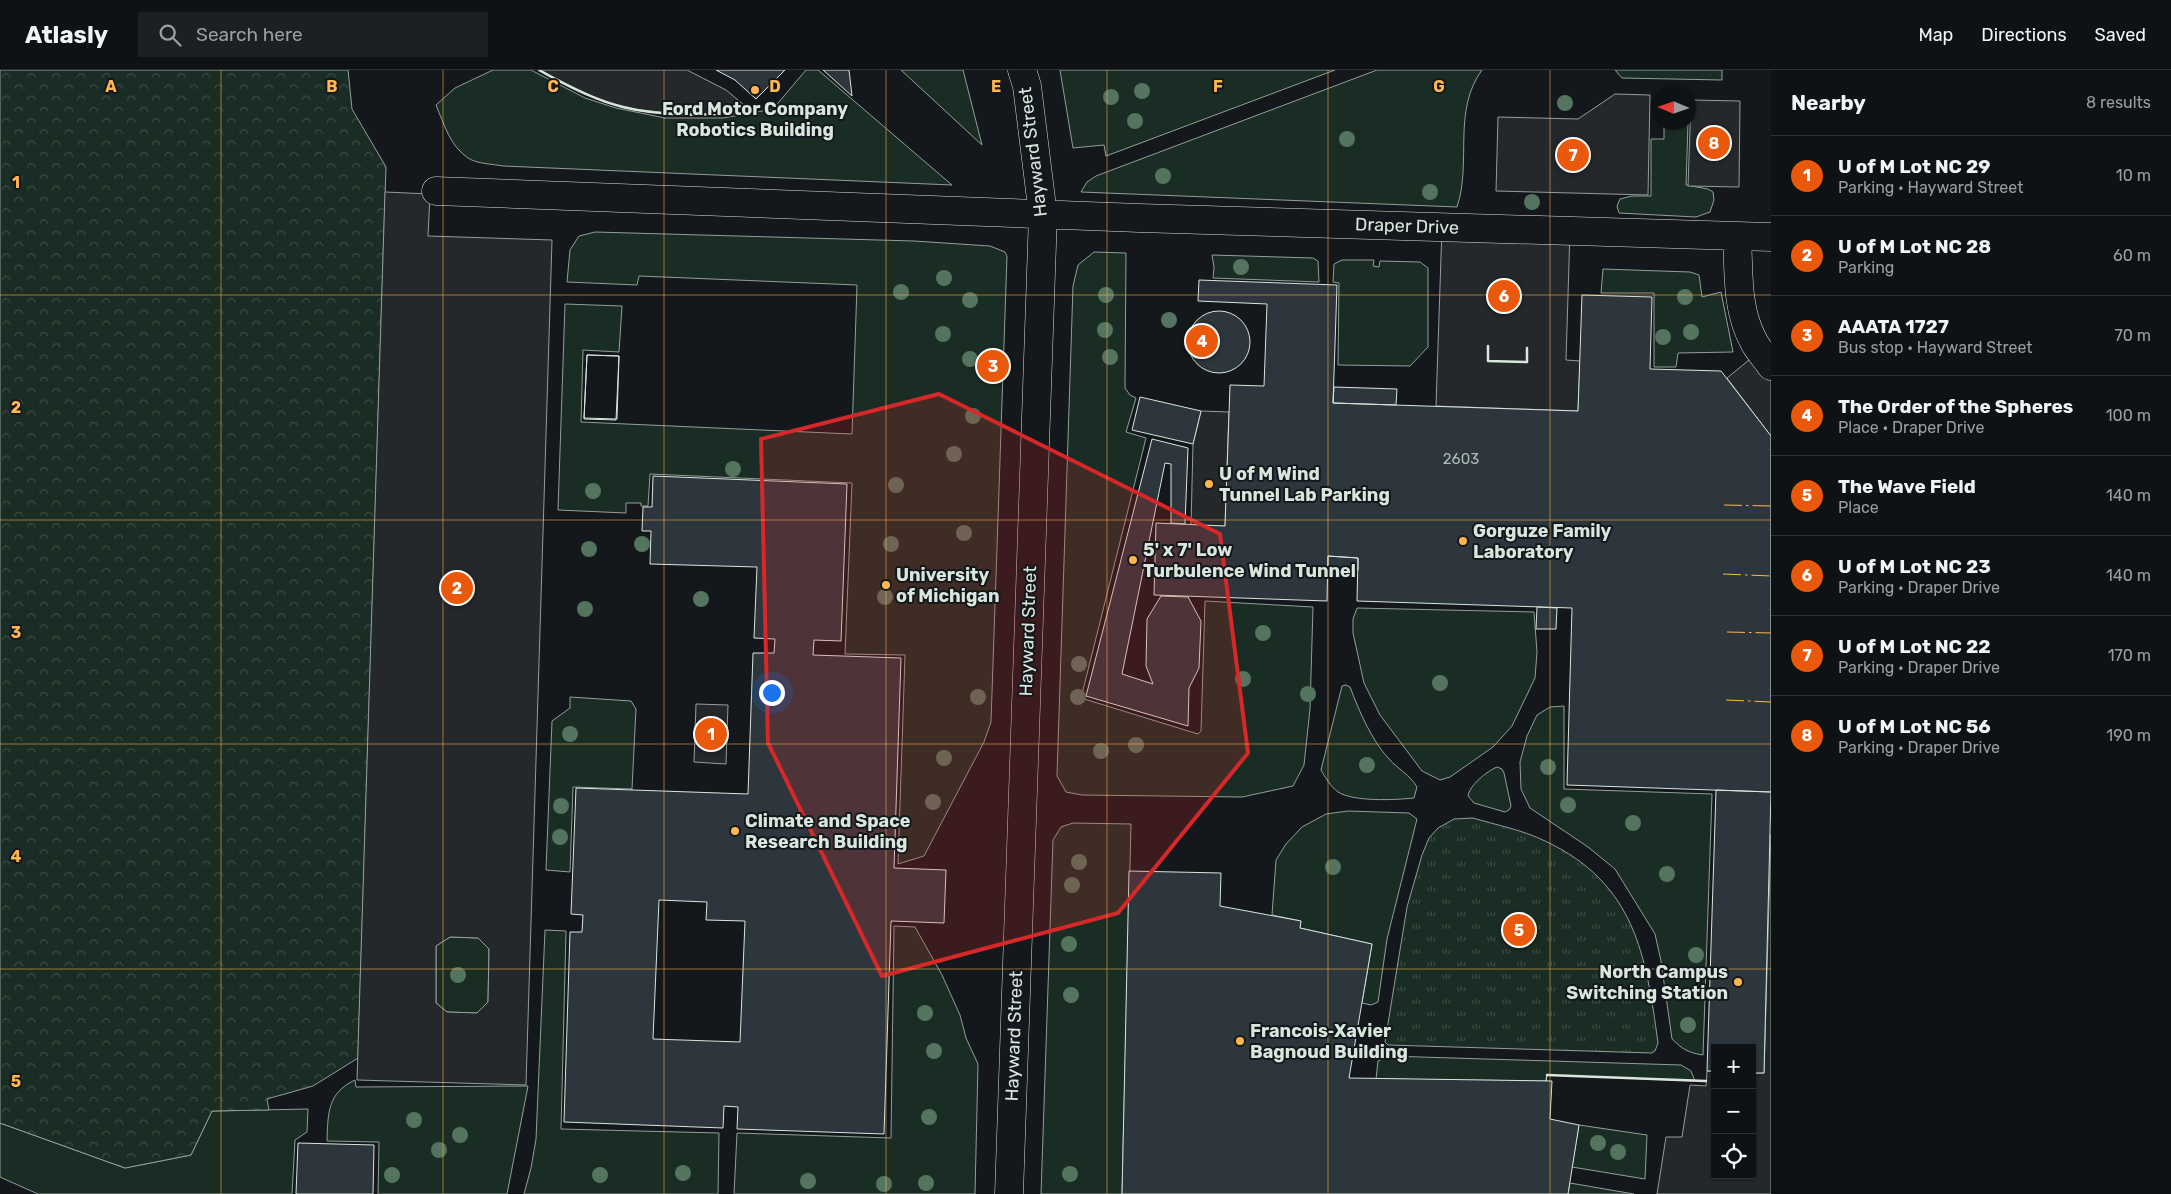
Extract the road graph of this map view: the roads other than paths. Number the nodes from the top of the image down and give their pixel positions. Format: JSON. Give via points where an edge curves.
{"nodes":[{"id":1,"x":1022,"y":70,"type":"edge"},
{"id":2,"x":436,"y":191,"type":"dead end"},
{"id":3,"x":1042,"y":215,"type":"junction"},
{"id":4,"x":1737,"y":236,"type":"junction"},
{"id":5,"x":1771,"y":237,"type":"edge"},
{"id":6,"x":1771,"y":366,"type":"edge"},
{"id":7,"x":1009,"y":1194,"type":"edge"}],
"edges":[{"from":1,"to":3,"type":"street","name":"Hayward Street","via":[[1028,95]]},
{"from":2,"to":3,"type":"street","name":"Draper Drive"},
{"from":3,"to":4,"type":"street","name":"Draper Drive"},
{"from":3,"to":7,"type":"street","name":"Hayward Street"},
{"from":4,"to":5,"type":"street","name":"Draper Drive"},
{"from":4,"to":6,"type":"street","via":[[1740,300],[1753,341]]}]}
